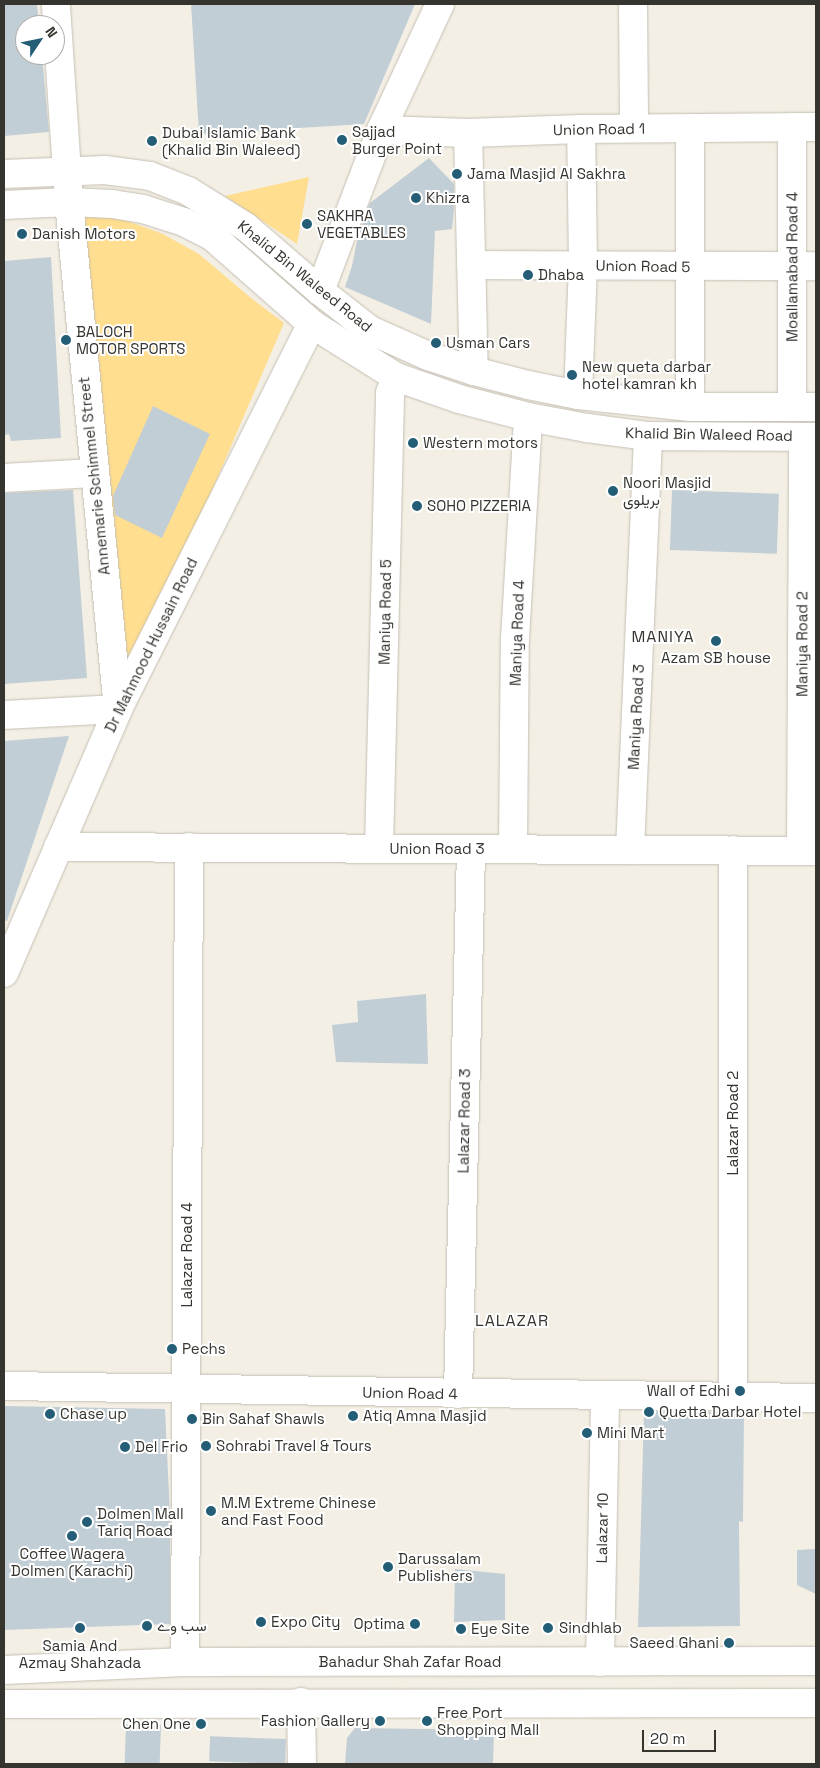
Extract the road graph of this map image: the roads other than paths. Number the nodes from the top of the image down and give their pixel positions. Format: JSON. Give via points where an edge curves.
{"nodes":[{"id":1,"x":56,"y":4,"type":"edge"},
{"id":2,"x":440,"y":4,"type":"edge"},
{"id":3,"x":634,"y":4,"type":"edge"},
{"id":4,"x":804,"y":127,"type":"edge"},
{"id":5,"x":634,"y":128,"type":"junction"},
{"id":6,"x":581,"y":129,"type":"junction"},
{"id":7,"x":690,"y":129,"type":"junction"},
{"id":8,"x":381,"y":130,"type":"junction"},
{"id":9,"x":468,"y":132,"type":"junction"},
{"id":10,"x":68,"y":170,"type":"junction"},
{"id":11,"x":4,"y":174,"type":"edge"},
{"id":12,"x":68,"y":202,"type":"junction"},
{"id":13,"x":4,"y":205,"type":"edge"},
{"id":14,"x":470,"y":265,"type":"junction"},
{"id":15,"x":583,"y":265,"type":"junction"},
{"id":16,"x":692,"y":266,"type":"junction"},
{"id":17,"x":804,"y":266,"type":"edge"},
{"id":18,"x":320,"y":291,"type":"junction"},
{"id":19,"x":312,"y":324,"type":"junction"},
{"id":20,"x":474,"y":370,"type":"junction"},
{"id":21,"x":396,"y":377,"type":"junction"},
{"id":22,"x":578,"y":395,"type":"junction"},
{"id":23,"x":690,"y":407,"type":"junction"},
{"id":24,"x":804,"y":407,"type":"edge"},
{"id":25,"x":528,"y":417,"type":"junction"},
{"id":26,"x":648,"y":436,"type":"junction"},
{"id":27,"x":810,"y":437,"type":"edge"},
{"id":28,"x":93,"y":473,"type":"junction"},
{"id":29,"x":4,"y":478,"type":"edge"},
{"id":30,"x":118,"y":709,"type":"junction"},
{"id":31,"x":4,"y":714,"type":"edge"},
{"id":32,"x":58,"y":847,"type":"junction"},
{"id":33,"x":189,"y":847,"type":"junction"},
{"id":34,"x":379,"y":848,"type":"junction"},
{"id":35,"x":471,"y":848,"type":"junction"},
{"id":36,"x":513,"y":849,"type":"junction"},
{"id":37,"x":630,"y":850,"type":"junction"},
{"id":38,"x":733,"y":850,"type":"junction"},
{"id":39,"x":809,"y":851,"type":"edge"},
{"id":40,"x":4,"y":973,"type":"edge"},
{"id":41,"x":4,"y":1386,"type":"edge"},
{"id":42,"x":186,"y":1389,"type":"junction"},
{"id":43,"x":458,"y":1394,"type":"junction"},
{"id":44,"x":605,"y":1395,"type":"junction"},
{"id":45,"x":733,"y":1397,"type":"junction"},
{"id":46,"x":816,"y":1398,"type":"edge"},
{"id":47,"x":816,"y":1661,"type":"edge"},
{"id":48,"x":185,"y":1662,"type":"junction"},
{"id":49,"x":600,"y":1662,"type":"junction"},
{"id":50,"x":4,"y":1670,"type":"edge"},
{"id":51,"x":301,"y":1702,"type":"junction"},
{"id":52,"x":816,"y":1703,"type":"edge"},
{"id":53,"x":4,"y":1704,"type":"edge"},
{"id":54,"x":302,"y":1764,"type":"edge"}],
"edges":[{"from":1,"to":10,"type":"street","name":"Annemarie Schimmel Street"},
{"from":2,"to":8,"type":"street"},
{"from":3,"to":5,"type":"street"},
{"from":4,"to":7,"type":"street","name":"Union Road 1"},
{"from":4,"to":17,"type":"street","name":"Moallamabad Road 4"},
{"from":5,"to":6,"type":"street","name":"Union Road 1"},
{"from":5,"to":7,"type":"street","name":"Union Road 1"},
{"from":6,"to":9,"type":"street","name":"Union Road 1"},
{"from":6,"to":15,"type":"street"},
{"from":7,"to":16,"type":"street"},
{"from":8,"to":9,"type":"street","name":"Union Road 1"},
{"from":8,"to":18,"type":"street"},
{"from":9,"to":14,"type":"street"},
{"from":10,"to":11,"type":"street","name":"Khalid Bin Waleed Road"},
{"from":10,"to":12,"type":"street","name":"Annemarie Schimmel Street"},
{"from":10,"to":18,"type":"street","name":"Khalid Bin Waleed Road","via":[[105,170],[150,176],[188,191],[246,228]]},
{"from":12,"to":13,"type":"street","name":"Khalid Bin Waleed Road"},
{"from":12,"to":19,"type":"street","name":"Khalid Bin Waleed Road","via":[[143,209],[184,222],[214,237]]},
{"from":12,"to":28,"type":"street","name":"Annemarie Schimmel Street"},
{"from":14,"to":15,"type":"street","name":"Union Road 5"},
{"from":14,"to":20,"type":"street"},
{"from":15,"to":16,"type":"street","name":"Union Road 5"},
{"from":15,"to":22,"type":"street"},
{"from":16,"to":17,"type":"street","name":"Union Road 5"},
{"from":16,"to":23,"type":"street"},
{"from":17,"to":24,"type":"street","name":"Moallamabad Road 4"},
{"from":18,"to":20,"type":"street","name":"Khalid Bin Waleed Road","via":[[383,338]]},
{"from":19,"to":21,"type":"street","name":"Khalid Bin Waleed Road"},
{"from":19,"to":30,"type":"street","name":"Dr Mahmood Hussain Road"},
{"from":20,"to":22,"type":"street","name":"Khalid Bin Waleed Road"},
{"from":21,"to":25,"type":"street","name":"Khalid Bin Waleed Road"},
{"from":21,"to":34,"type":"street","name":"Maniya Road 5","via":[[390,393]]},
{"from":22,"to":23,"type":"street","name":"Khalid Bin Waleed Road"},
{"from":23,"to":24,"type":"street","name":"Khalid Bin Waleed Road"},
{"from":25,"to":26,"type":"street","name":"Khalid Bin Waleed Road"},
{"from":25,"to":36,"type":"street","name":"Maniya Road 4","via":[[515,640]]},
{"from":26,"to":27,"type":"street","name":"Khalid Bin Waleed Road"},
{"from":26,"to":37,"type":"street","name":"Maniya Road 3"},
{"from":27,"to":39,"type":"street","name":"Maniya Road 2"},
{"from":28,"to":29,"type":"street"},
{"from":28,"to":30,"type":"street","name":"Annemarie Schimmel Street"},
{"from":30,"to":31,"type":"street"},
{"from":30,"to":32,"type":"street","name":"Dr Mahmood Hussain Road"},
{"from":32,"to":33,"type":"street","name":"Union Road 3"},
{"from":32,"to":40,"type":"street","name":"Dr Mahmood Hussain Road"},
{"from":33,"to":34,"type":"street","name":"Union Road 3"},
{"from":33,"to":42,"type":"street","name":"Lalazar Road 4"},
{"from":34,"to":35,"type":"street","name":"Union Road 3"},
{"from":35,"to":36,"type":"street","name":"Union Road 3"},
{"from":35,"to":43,"type":"street","name":"Lalazar Road 3"},
{"from":36,"to":37,"type":"street","name":"Union Road 3"},
{"from":37,"to":38,"type":"street","name":"Union Road 3"},
{"from":38,"to":39,"type":"street","name":"Union Road 3"},
{"from":38,"to":45,"type":"street","name":"Lalazar Road 2"},
{"from":41,"to":42,"type":"street","name":"Union Road 4"},
{"from":42,"to":43,"type":"street","name":"Union Road 4"},
{"from":42,"to":48,"type":"street","name":"Lalazar Road 4"},
{"from":43,"to":44,"type":"street","name":"Union Road 4"},
{"from":44,"to":45,"type":"street","name":"Union Road 4"},
{"from":44,"to":49,"type":"street","name":"Lalazar 10"},
{"from":45,"to":46,"type":"street","name":"Union Road 4"},
{"from":47,"to":49,"type":"street","name":"Bahadur Shah Zafar Road"},
{"from":48,"to":49,"type":"street","name":"Bahadur Shah Zafar Road"},
{"from":48,"to":50,"type":"street","name":"Bahadur Shah Zafar Road"},
{"from":51,"to":52,"type":"street"},
{"from":51,"to":53,"type":"street"},
{"from":51,"to":54,"type":"street"}]}
